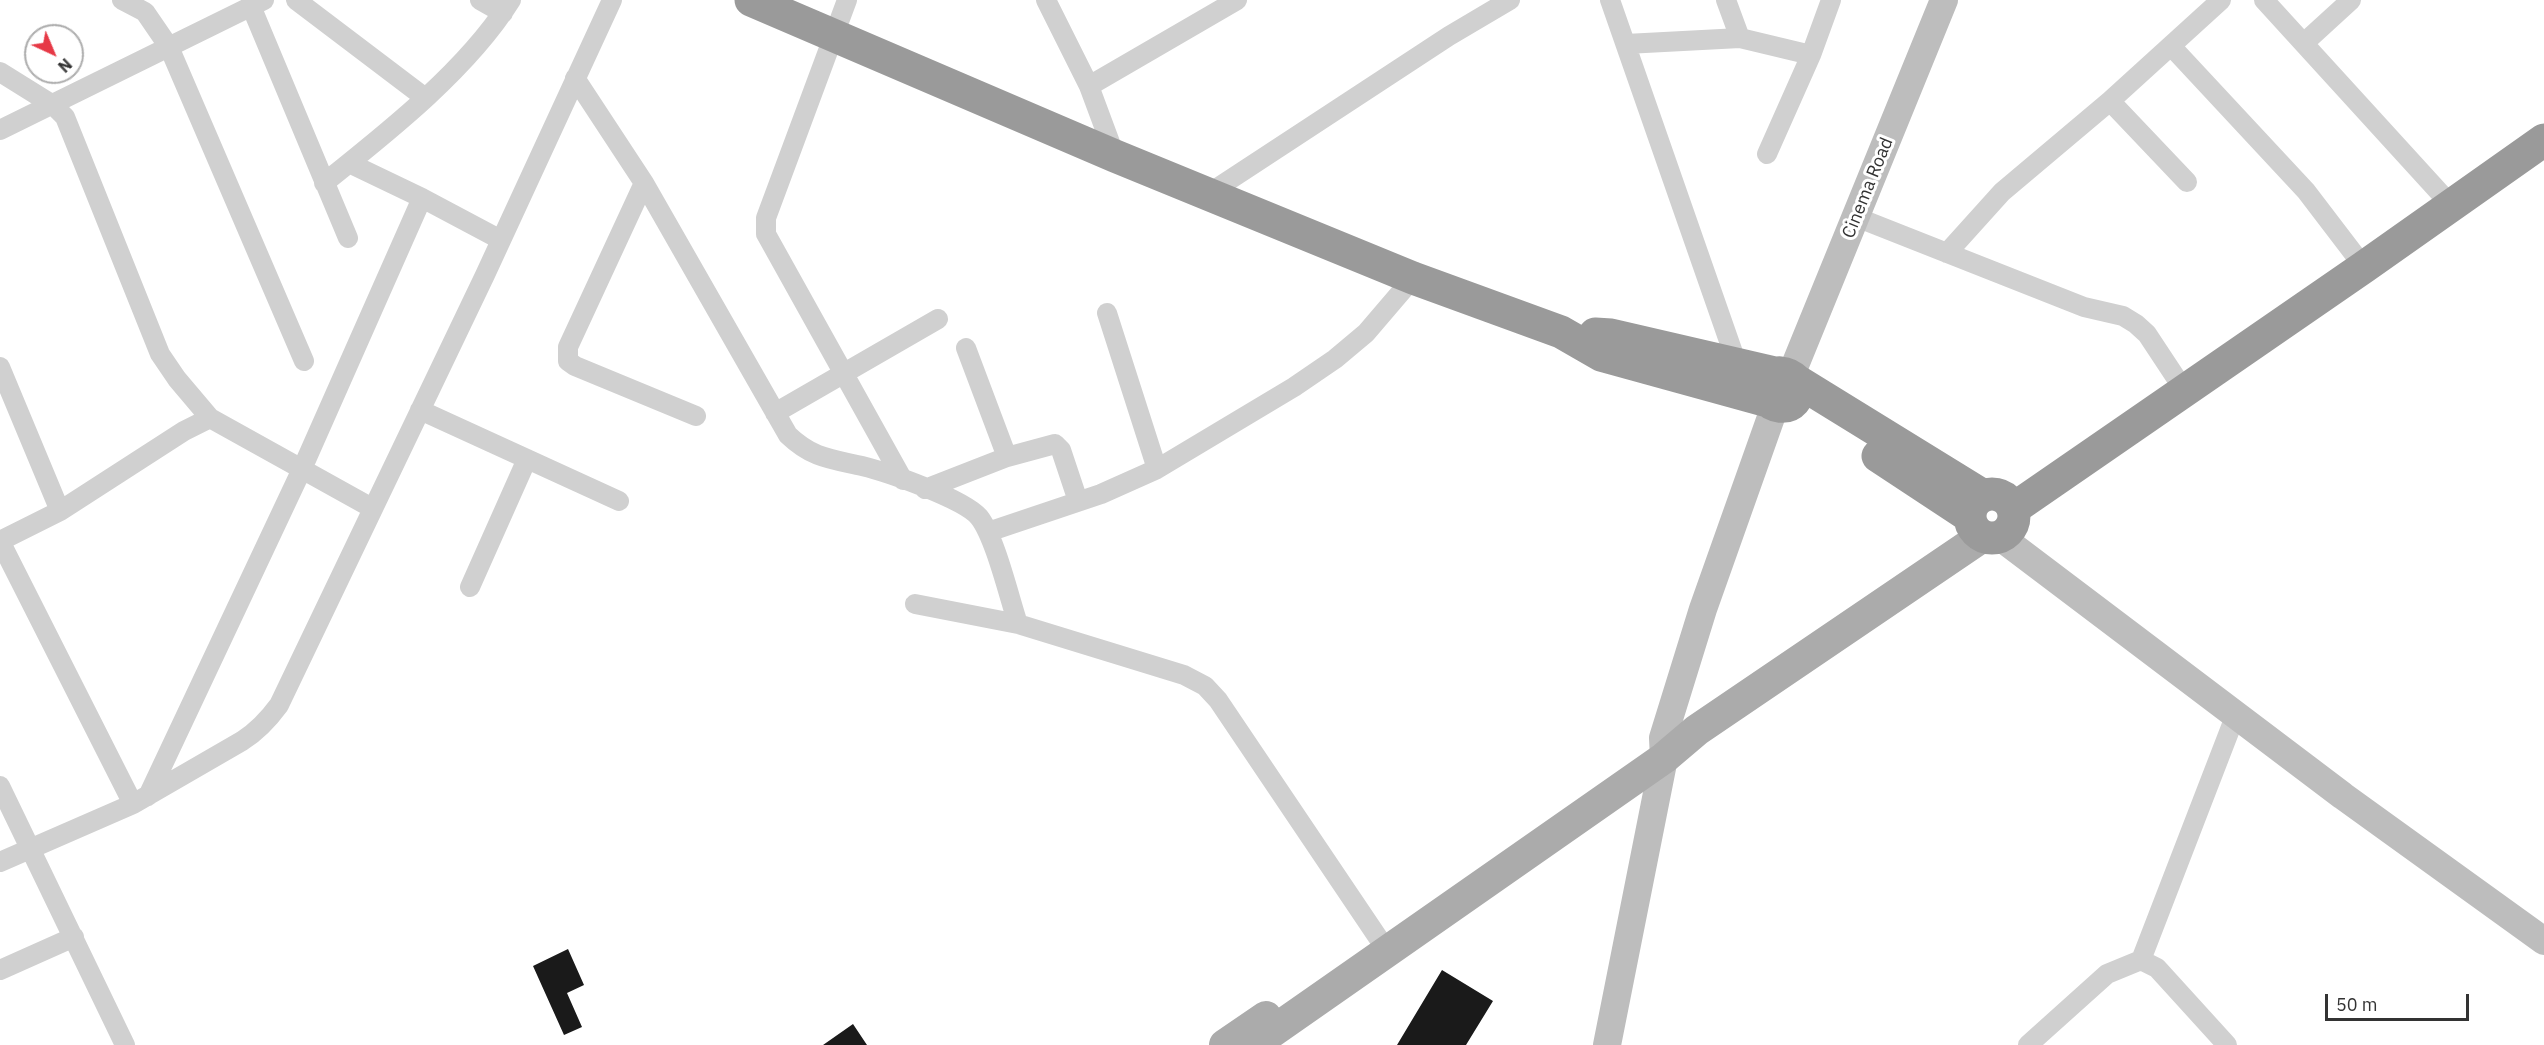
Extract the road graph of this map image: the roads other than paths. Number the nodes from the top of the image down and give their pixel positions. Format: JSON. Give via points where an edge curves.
{"nodes":[{"id":1,"x":122,"y":0,"type":"edge"},
{"id":2,"x":296,"y":0,"type":"edge"},
{"id":3,"x":480,"y":0,"type":"edge"},
{"id":4,"x":612,"y":0,"type":"edge"},
{"id":5,"x":751,"y":0,"type":"edge"},
{"id":6,"x":847,"y":0,"type":"edge"},
{"id":7,"x":1046,"y":0,"type":"edge"},
{"id":8,"x":1237,"y":0,"type":"edge"},
{"id":9,"x":1510,"y":0,"type":"edge"},
{"id":10,"x":1610,"y":0,"type":"edge"},
{"id":11,"x":1726,"y":0,"type":"edge"},
{"id":12,"x":1831,"y":0,"type":"edge"},
{"id":13,"x":1944,"y":0,"type":"edge"},
{"id":14,"x":2221,"y":0,"type":"edge"},
{"id":15,"x":2264,"y":0,"type":"edge"},
{"id":16,"x":2351,"y":0,"type":"edge"},
{"id":17,"x":257,"y":3,"type":"edge"},
{"id":18,"x":149,"y":6,"type":"edge"},
{"id":19,"x":507,"y":7,"type":"edge"},
{"id":20,"x":835,"y":35,"type":"junction"},
{"id":21,"x":1740,"y":38,"type":"junction"},
{"id":22,"x":2304,"y":43,"type":"junction"},
{"id":23,"x":1626,"y":44,"type":"junction"},
{"id":24,"x":2171,"y":46,"type":"junction"},
{"id":25,"x":169,"y":48,"type":"junction"},
{"id":26,"x":1811,"y":55,"type":"junction"},
{"id":27,"x":0,"y":72,"type":"edge"},
{"id":28,"x":575,"y":78,"type":"junction"},
{"id":29,"x":1089,"y":86,"type":"junction"},
{"id":30,"x":424,"y":97,"type":"junction"},
{"id":31,"x":2110,"y":101,"type":"junction"},
{"id":32,"x":53,"y":105,"type":"junction"},
{"id":33,"x":0,"y":130,"type":"edge"},
{"id":34,"x":2544,"y":140,"type":"edge"},
{"id":35,"x":1767,"y":154,"type":"dead end"},
{"id":36,"x":1115,"y":156,"type":"junction"},
{"id":37,"x":349,"y":163,"type":"junction"},
{"id":38,"x":2187,"y":182,"type":"dead end"},
{"id":39,"x":324,"y":183,"type":"junction"},
{"id":40,"x":644,"y":183,"type":"junction"},
{"id":41,"x":1208,"y":194,"type":"junction"},
{"id":42,"x":422,"y":198,"type":"junction"},
{"id":43,"x":2451,"y":205,"type":"junction"},
{"id":44,"x":1856,"y":217,"type":"junction"},
{"id":45,"x":348,"y":238,"type":"dead end"},
{"id":46,"x":501,"y":240,"type":"junction"},
{"id":47,"x":1947,"y":253,"type":"junction"},
{"id":48,"x":2364,"y":267,"type":"junction"},
{"id":49,"x":1413,"y":278,"type":"junction"},
{"id":50,"x":1107,"y":313,"type":"dead end"},
{"id":51,"x":938,"y":319,"type":"dead end"},
{"id":52,"x":1561,"y":333,"type":"junction"},
{"id":53,"x":966,"y":348,"type":"dead end"},
{"id":54,"x":304,"y":361,"type":"dead end"},
{"id":55,"x":1737,"y":364,"type":"junction"},
{"id":56,"x":0,"y":367,"type":"edge"},
{"id":57,"x":844,"y":373,"type":"junction"},
{"id":58,"x":1783,"y":390,"type":"junction"},
{"id":59,"x":2184,"y":390,"type":"junction"},
{"id":60,"x":420,"y":410,"type":"junction"},
{"id":61,"x":775,"y":413,"type":"junction"},
{"id":62,"x":696,"y":416,"type":"dead end"},
{"id":63,"x":210,"y":418,"type":"junction"},
{"id":64,"x":1007,"y":457,"type":"junction"},
{"id":65,"x":527,"y":459,"type":"junction"},
{"id":66,"x":1157,"y":469,"type":"junction"},
{"id":67,"x":302,"y":470,"type":"junction"},
{"id":68,"x":903,"y":480,"type":"junction"},
{"id":69,"x":925,"y":489,"type":"junction"},
{"id":70,"x":619,"y":501,"type":"dead end"},
{"id":71,"x":1078,"y":501,"type":"junction"},
{"id":72,"x":372,"y":508,"type":"junction"},
{"id":73,"x":60,"y":511,"type":"junction"},
{"id":74,"x":1993,"y":520,"type":"junction"},
{"id":75,"x":988,"y":532,"type":"junction"},
{"id":76,"x":0,"y":541,"type":"edge"},
{"id":77,"x":470,"y":587,"type":"dead end"},
{"id":78,"x":915,"y":604,"type":"dead end"},
{"id":79,"x":1018,"y":624,"type":"junction"},
{"id":80,"x":2236,"y":714,"type":"junction"},
{"id":81,"x":1664,"y":748,"type":"junction"},
{"id":82,"x":0,"y":786,"type":"edge"},
{"id":83,"x":141,"y":800,"type":"junction"},
{"id":84,"x":31,"y":849,"type":"junction"},
{"id":85,"x":0,"y":862,"type":"edge"},
{"id":86,"x":2544,"y":919,"type":"edge"},
{"id":87,"x":74,"y":937,"type":"junction"},
{"id":88,"x":1379,"y":939,"type":"junction"},
{"id":89,"x":2544,"y":941,"type":"edge"},
{"id":90,"x":2141,"y":960,"type":"junction"},
{"id":91,"x":0,"y":970,"type":"edge"},
{"id":92,"x":125,"y":1045,"type":"edge"},
{"id":93,"x":1225,"y":1045,"type":"edge"},
{"id":94,"x":1253,"y":1045,"type":"edge"},
{"id":95,"x":1607,"y":1045,"type":"edge"},
{"id":96,"x":2028,"y":1045,"type":"edge"},
{"id":97,"x":2227,"y":1045,"type":"edge"}],
"edges":[{"from":1,"to":18,"type":"street"},
{"from":2,"to":30,"type":"street"},
{"from":3,"to":19,"type":"street"},
{"from":4,"to":28,"type":"street"},
{"from":5,"to":20,"type":"highway"},
{"from":6,"to":20,"type":"street"},
{"from":7,"to":29,"type":"street"},
{"from":8,"to":29,"type":"street"},
{"from":9,"to":41,"type":"street"},
{"from":10,"to":23,"type":"street"},
{"from":11,"to":21,"type":"street"},
{"from":12,"to":26,"type":"street"},
{"from":13,"to":44,"type":"street","name":"Cinema Road"},
{"from":14,"to":24,"type":"street"},
{"from":15,"to":22,"type":"street"},
{"from":16,"to":22,"type":"street"},
{"from":17,"to":25,"type":"street"},
{"from":17,"to":39,"type":"street"},
{"from":18,"to":25,"type":"street"},
{"from":19,"to":30,"type":"street","via":[[492,30]]},
{"from":20,"to":36,"type":"highway"},
{"from":20,"to":57,"type":"street","via":[[766,218],[766,234]]},
{"from":21,"to":23,"type":"street"},
{"from":21,"to":26,"type":"street"},
{"from":22,"to":43,"type":"street"},
{"from":23,"to":55,"type":"street"},
{"from":24,"to":31,"type":"street"},
{"from":24,"to":48,"type":"street","via":[[2299,182]]},
{"from":25,"to":32,"type":"street"},
{"from":25,"to":54,"type":"street"},
{"from":26,"to":35,"type":"street"},
{"from":27,"to":32,"type":"street"},
{"from":28,"to":40,"type":"street"},
{"from":28,"to":46,"type":"street"},
{"from":29,"to":36,"type":"street"},
{"from":30,"to":37,"type":"street"},
{"from":31,"to":38,"type":"street"},
{"from":31,"to":47,"type":"street","via":[[2002,192]]},
{"from":32,"to":33,"type":"street"},
{"from":32,"to":63,"type":"street","via":[[65,117],[160,354]]},
{"from":34,"to":43,"type":"highway"},
{"from":36,"to":41,"type":"highway"},
{"from":37,"to":39,"type":"street"},
{"from":37,"to":42,"type":"street"},
{"from":39,"to":45,"type":"street"},
{"from":40,"to":61,"type":"street"},
{"from":40,"to":62,"type":"street","via":[[566,355],[575,366]]},
{"from":41,"to":49,"type":"highway"},
{"from":42,"to":46,"type":"street"},
{"from":42,"to":67,"type":"street"},
{"from":43,"to":48,"type":"highway"},
{"from":44,"to":47,"type":"street"},
{"from":44,"to":58,"type":"street","name":"Cinema Road"},
{"from":46,"to":60,"type":"street"},
{"from":47,"to":59,"type":"street","via":[[2084,307],[2124,316],[2147,334]]},
{"from":48,"to":59,"type":"highway"},
{"from":49,"to":52,"type":"highway"},
{"from":49,"to":66,"type":"street","via":[[1366,333],[1335,359]]},
{"from":50,"to":66,"type":"street"},
{"from":51,"to":57,"type":"street"},
{"from":52,"to":55,"type":"highway","via":[[1611,334]]},
{"from":52,"to":58,"type":"highway","via":[[1601,355]]},
{"from":53,"to":64,"type":"street"},
{"from":55,"to":58,"type":"highway"},
{"from":56,"to":73,"type":"street"},
{"from":57,"to":61,"type":"street"},
{"from":57,"to":68,"type":"street"},
{"from":58,"to":74,"type":"highway"},
{"from":58,"to":81,"type":"street","name":"Cinema Road","via":[[1703,609]]},
{"from":59,"to":74,"type":"highway"},
{"from":60,"to":65,"type":"street"},
{"from":60,"to":72,"type":"street"},
{"from":61,"to":68,"type":"street","via":[[788,435],[808,452]]},
{"from":63,"to":67,"type":"street"},
{"from":63,"to":73,"type":"street"},
{"from":64,"to":69,"type":"street"},
{"from":64,"to":71,"type":"street","via":[[1055,444],[1061,450]]},
{"from":65,"to":70,"type":"street"},
{"from":65,"to":77,"type":"street"},
{"from":66,"to":71,"type":"street"},
{"from":67,"to":72,"type":"street"},
{"from":67,"to":83,"type":"street"},
{"from":68,"to":69,"type":"street"},
{"from":69,"to":75,"type":"street","via":[[971,508]]},
{"from":71,"to":75,"type":"street"},
{"from":72,"to":83,"type":"street","via":[[269,719],[258,730]]},
{"from":73,"to":76,"type":"street"},
{"from":74,"to":80,"type":"street"},
{"from":74,"to":81,"type":"main road","via":[[1697,730]]},
{"from":74,"to":86,"type":"street"},
{"from":75,"to":79,"type":"street"},
{"from":76,"to":83,"type":"street"},
{"from":78,"to":79,"type":"street"},
{"from":79,"to":88,"type":"street","via":[[1184,675],[1205,686]]},
{"from":80,"to":89,"type":"street"},
{"from":80,"to":90,"type":"street"},
{"from":81,"to":88,"type":"main road"},
{"from":81,"to":94,"type":"main road"},
{"from":81,"to":95,"type":"street","name":"Cinema Road"},
{"from":82,"to":84,"type":"street"},
{"from":83,"to":84,"type":"street"},
{"from":84,"to":85,"type":"street"},
{"from":84,"to":87,"type":"street"},
{"from":87,"to":91,"type":"street"},
{"from":87,"to":92,"type":"street"},
{"from":88,"to":93,"type":"main road"},
{"from":90,"to":96,"type":"street","via":[[2107,974]]},
{"from":90,"to":97,"type":"street","via":[[2157,968]]}]}
